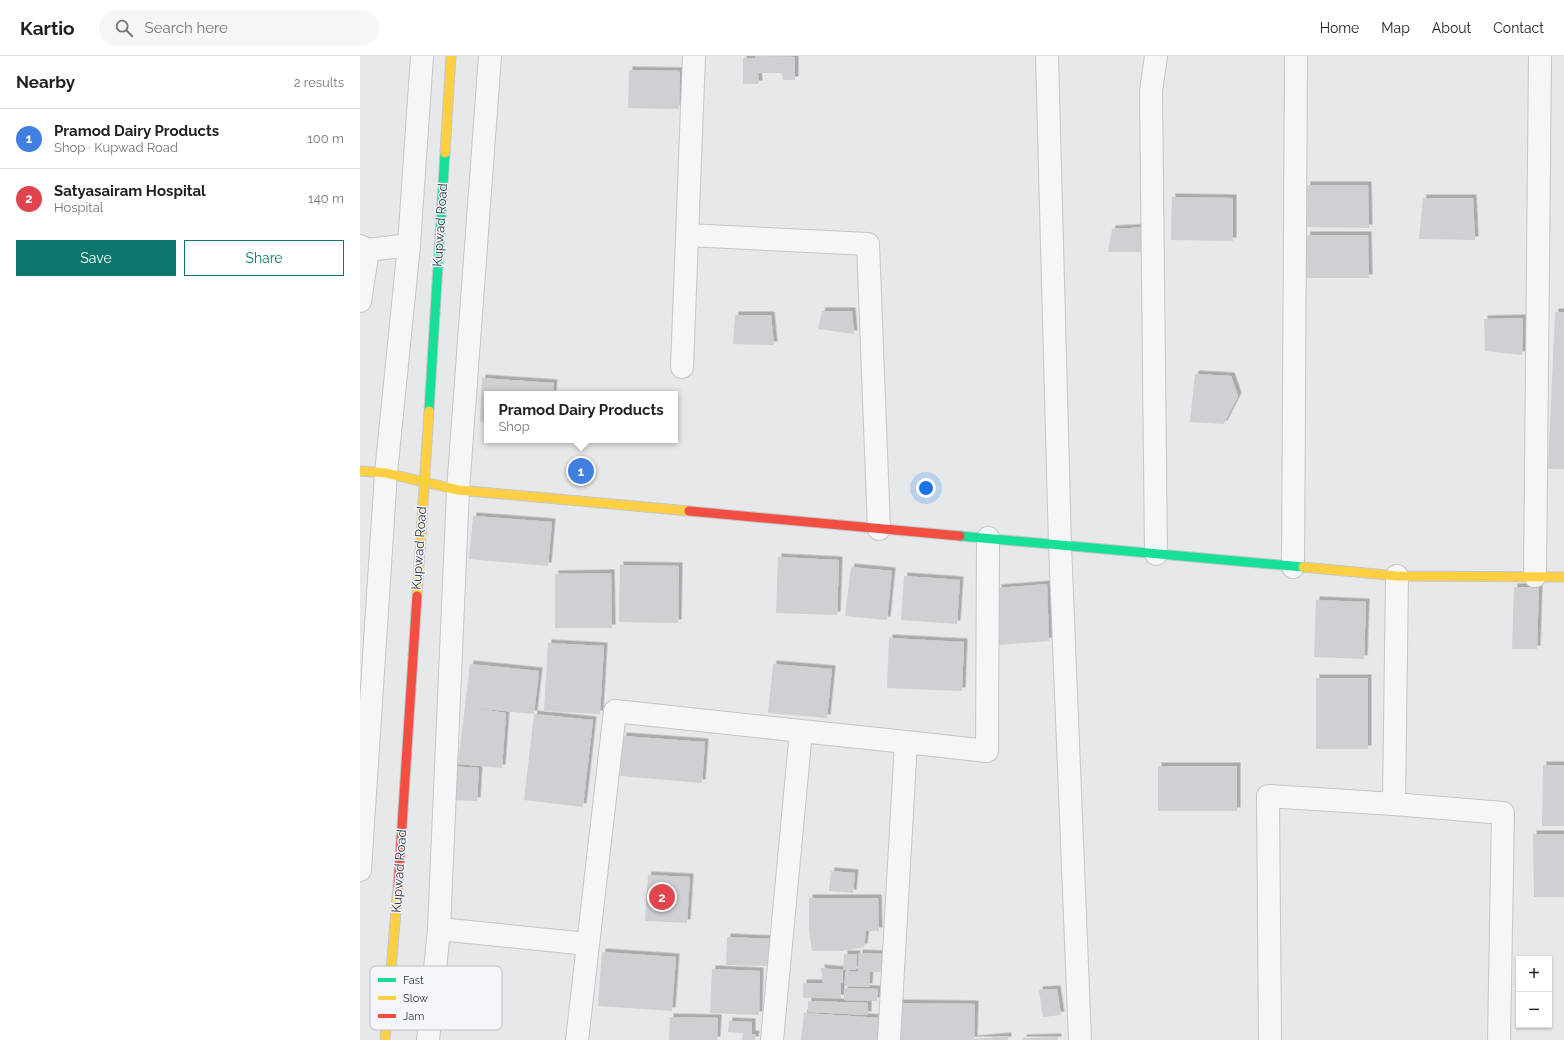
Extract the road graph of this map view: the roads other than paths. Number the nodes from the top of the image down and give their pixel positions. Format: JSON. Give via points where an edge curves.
{"nodes":[{"id":1,"x":422,"y":56,"type":"edge"},
{"id":2,"x":451,"y":56,"type":"edge"},
{"id":3,"x":490,"y":56,"type":"edge"},
{"id":4,"x":694,"y":56,"type":"edge"},
{"id":5,"x":1046,"y":56,"type":"edge"},
{"id":6,"x":1156,"y":56,"type":"edge"},
{"id":7,"x":1296,"y":56,"type":"edge"},
{"id":8,"x":1540,"y":56,"type":"edge"},
{"id":9,"x":687,"y":235,"type":"junction"},
{"id":10,"x":409,"y":245,"type":"junction"},
{"id":11,"x":364,"y":248,"type":"edge"},
{"id":12,"x":360,"y":301,"type":"edge"},
{"id":13,"x":682,"y":367,"type":"dead end"},
{"id":14,"x":360,"y":471,"type":"edge"},
{"id":15,"x":386,"y":473,"type":"junction"},
{"id":16,"x":458,"y":490,"type":"junction"},
{"id":17,"x":879,"y":528,"type":"junction"},
{"id":18,"x":988,"y":538,"type":"junction"},
{"id":19,"x":1060,"y":545,"type":"junction"},
{"id":20,"x":1156,"y":554,"type":"junction"},
{"id":21,"x":1293,"y":567,"type":"junction"},
{"id":22,"x":1397,"y":576,"type":"junction"},
{"id":23,"x":1535,"y":576,"type":"junction"},
{"id":24,"x":1564,"y":577,"type":"edge"},
{"id":25,"x":801,"y":731,"type":"junction"},
{"id":26,"x":906,"y":742,"type":"junction"},
{"id":27,"x":1394,"y":804,"type":"junction"},
{"id":28,"x":360,"y":870,"type":"edge"},
{"id":29,"x":439,"y":929,"type":"junction"},
{"id":30,"x":588,"y":944,"type":"junction"},
{"id":31,"x":392,"y":966,"type":"edge"},
{"id":32,"x":435,"y":966,"type":"edge"},
{"id":33,"x":386,"y":1030,"type":"edge"},
{"id":34,"x":429,"y":1030,"type":"edge"},
{"id":35,"x":385,"y":1040,"type":"edge"},
{"id":36,"x":428,"y":1040,"type":"edge"},
{"id":37,"x":577,"y":1040,"type":"edge"},
{"id":38,"x":772,"y":1040,"type":"edge"},
{"id":39,"x":889,"y":1040,"type":"edge"},
{"id":40,"x":1080,"y":1040,"type":"edge"},
{"id":41,"x":1270,"y":1040,"type":"edge"},
{"id":42,"x":1499,"y":1040,"type":"edge"}],
"edges":[{"from":1,"to":10,"type":"street"},
{"from":2,"to":31,"type":"street","name":"Kupwad Road","bridge":true},
{"from":3,"to":16,"type":"street"},
{"from":4,"to":9,"type":"street"},
{"from":5,"to":19,"type":"street"},
{"from":6,"to":20,"type":"street","via":[[1151,91]]},
{"from":7,"to":21,"type":"street"},
{"from":8,"to":23,"type":"street"},
{"from":9,"to":13,"type":"street"},
{"from":9,"to":17,"type":"street","via":[[868,244]]},
{"from":10,"to":11,"type":"street"},
{"from":10,"to":15,"type":"street"},
{"from":11,"to":12,"type":"street"},
{"from":14,"to":15,"type":"street"},
{"from":15,"to":16,"type":"street"},
{"from":15,"to":28,"type":"street"},
{"from":16,"to":17,"type":"street"},
{"from":16,"to":29,"type":"street"},
{"from":17,"to":18,"type":"street"},
{"from":18,"to":19,"type":"street"},
{"from":18,"to":26,"type":"street","via":[[986,751]]},
{"from":19,"to":20,"type":"street"},
{"from":19,"to":40,"type":"street"},
{"from":20,"to":21,"type":"street"},
{"from":21,"to":22,"type":"street"},
{"from":22,"to":23,"type":"street"},
{"from":22,"to":27,"type":"street"},
{"from":23,"to":24,"type":"street"},
{"from":25,"to":26,"type":"street"},
{"from":25,"to":30,"type":"street","via":[[615,711]]},
{"from":25,"to":38,"type":"street"},
{"from":26,"to":39,"type":"street"},
{"from":27,"to":41,"type":"street","via":[[1268,796]]},
{"from":27,"to":42,"type":"street","via":[[1503,813]]},
{"from":29,"to":30,"type":"street"},
{"from":29,"to":32,"type":"street"},
{"from":30,"to":37,"type":"street"},
{"from":33,"to":35,"type":"street","name":"Kupwad Road","bridge":true},
{"from":34,"to":36,"type":"street"}]}
